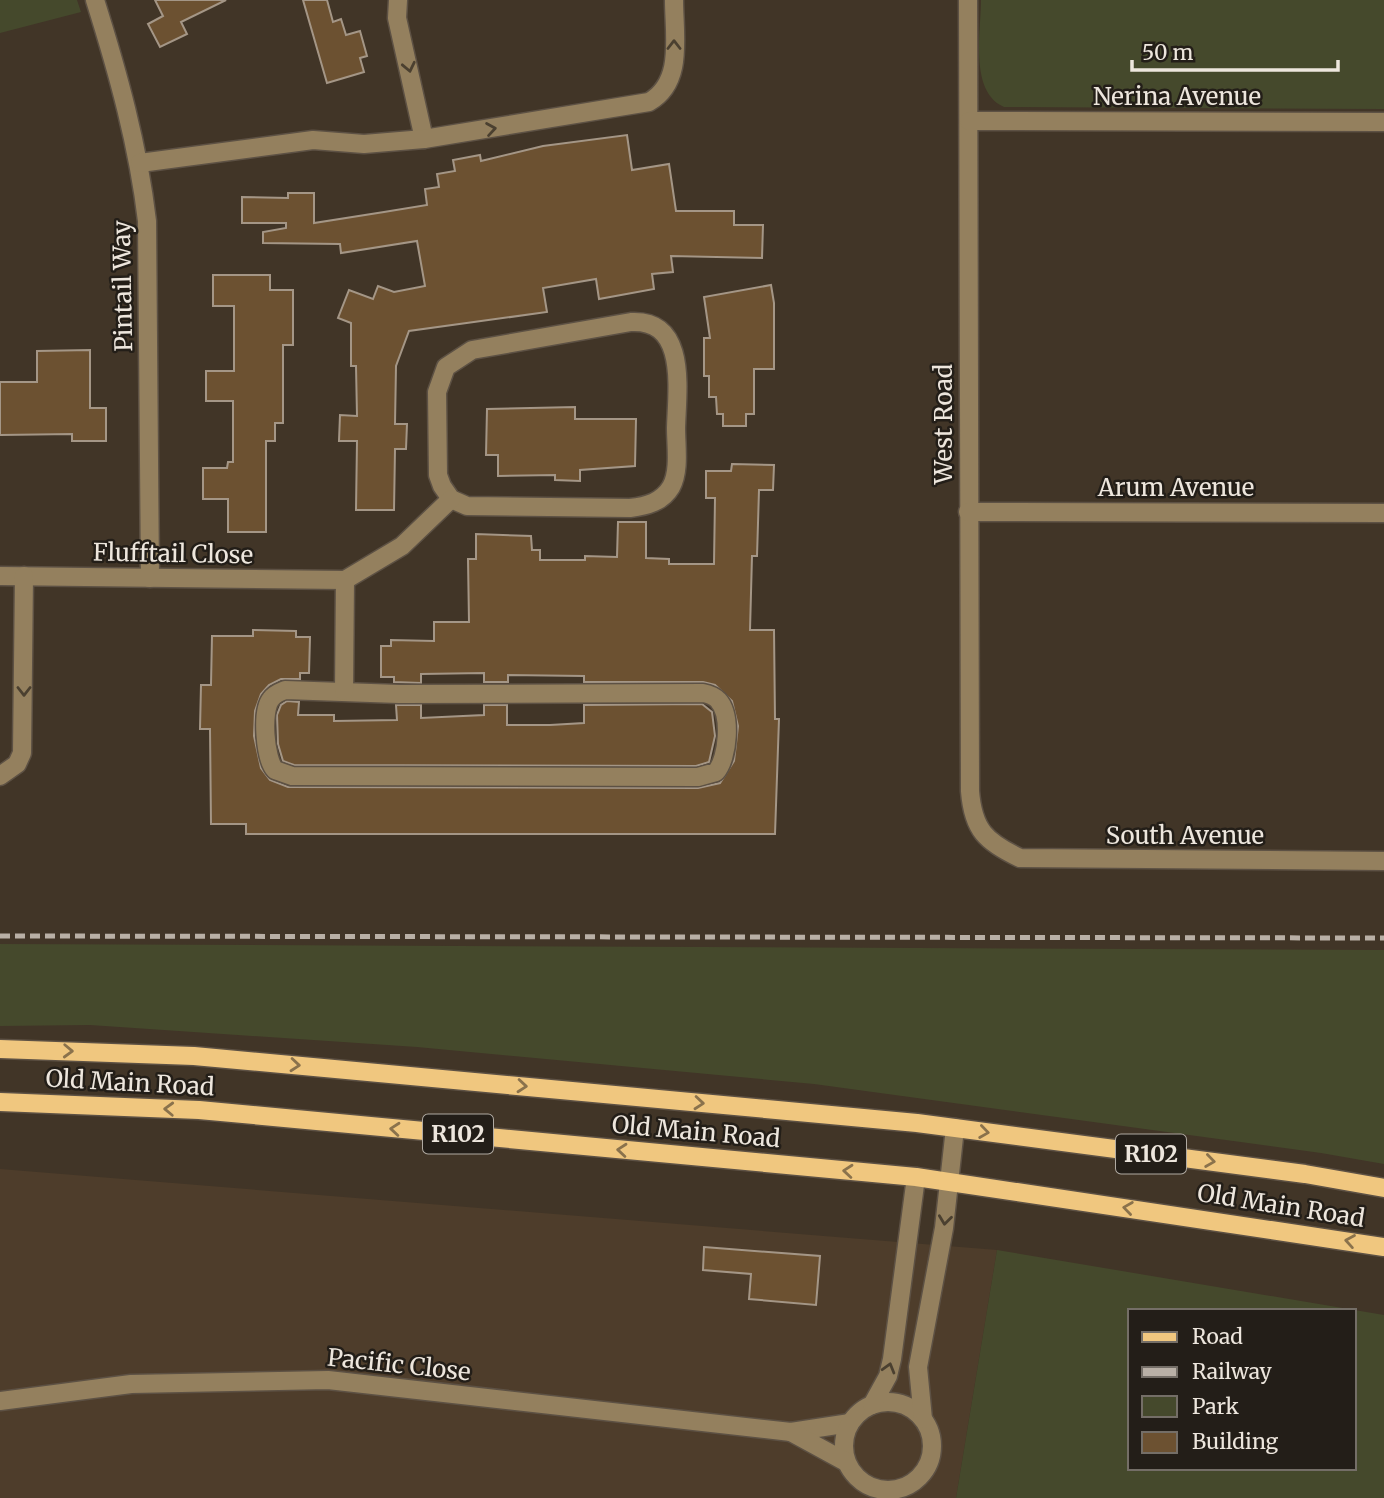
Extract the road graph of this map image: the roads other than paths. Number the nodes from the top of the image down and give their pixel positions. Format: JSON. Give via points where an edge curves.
{"nodes":[{"id":1,"x":95,"y":0,"type":"edge"},
{"id":2,"x":398,"y":0,"type":"edge"},
{"id":3,"x":674,"y":0,"type":"edge"},
{"id":4,"x":968,"y":0,"type":"edge"},
{"id":5,"x":969,"y":121,"type":"junction"},
{"id":6,"x":1384,"y":122,"type":"edge"},
{"id":7,"x":424,"y":139,"type":"junction"},
{"id":8,"x":140,"y":163,"type":"junction"},
{"id":9,"x":451,"y":499,"type":"junction"},
{"id":10,"x":968,"y":512,"type":"junction"},
{"id":11,"x":1384,"y":513,"type":"edge"},
{"id":12,"x":0,"y":576,"type":"edge"},
{"id":13,"x":24,"y":576,"type":"junction"},
{"id":14,"x":150,"y":578,"type":"junction"},
{"id":15,"x":345,"y":580,"type":"junction"},
{"id":16,"x":345,"y":691,"type":"junction"},
{"id":17,"x":0,"y":776,"type":"edge"},
{"id":18,"x":990,"y":842,"type":"joint"},
{"id":19,"x":1384,"y":861,"type":"edge"},
{"id":20,"x":0,"y":1049,"type":"edge"},
{"id":21,"x":0,"y":1102,"type":"edge"},
{"id":22,"x":955,"y":1128,"type":"junction"},
{"id":23,"x":916,"y":1177,"type":"junction"},
{"id":24,"x":948,"y":1181,"type":"junction"},
{"id":25,"x":1384,"y":1188,"type":"edge"},
{"id":26,"x":1384,"y":1247,"type":"edge"},
{"id":27,"x":0,"y":1401,"type":"edge"},
{"id":28,"x":872,"y":1405,"type":"junction"},
{"id":29,"x":923,"y":1419,"type":"junction"},
{"id":30,"x":850,"y":1423,"type":"junction"},
{"id":31,"x":791,"y":1432,"type":"junction"},
{"id":32,"x":846,"y":1462,"type":"junction"},
{"id":33,"x":857,"y":1479,"type":"junction"},
{"id":34,"x":898,"y":1494,"type":"edge"},
{"id":35,"x":858,"y":1498,"type":"edge"}],
"edges":[{"from":1,"to":8,"type":"street","name":"Pintail Way"},
{"from":2,"to":7,"type":"street","one_way":true,"via":[[397,18]]},
{"from":7,"to":3,"type":"street","one_way":true,"via":[[649,102],[666,89],[674,71]]},
{"from":4,"to":5,"type":"street","name":"West Road"},
{"from":5,"to":6,"type":"street","name":"Nerina Avenue"},
{"from":5,"to":10,"type":"street","name":"West Road"},
{"from":7,"to":8,"type":"street","via":[[364,144],[313,140]]},
{"from":8,"to":14,"type":"street","name":"Pintail Way","via":[[147,221]]},
{"from":9,"to":9,"type":"street","via":[[436,462],[437,392],[446,367],[459,356],[494,345],[631,322],[653,324],[663,332],[675,353],[677,371],[676,476],[663,497],[630,508],[467,506]]},
{"from":9,"to":15,"type":"street","via":[[402,546]]},
{"from":10,"to":11,"type":"street","name":"Arum Avenue"},
{"from":10,"to":18,"type":"street","name":"West Road","via":[[970,792],[972,813]]},
{"from":12,"to":13,"type":"street","name":"Flufftail Close"},
{"from":13,"to":14,"type":"street","name":"Flufftail Close"},
{"from":13,"to":17,"type":"street","one_way":true,"via":[[22,753],[18,764]]},
{"from":14,"to":15,"type":"street","name":"Flufftail Close"},
{"from":15,"to":16,"type":"street"},
{"from":16,"to":16,"type":"street","via":[[702,693],[716,698],[723,708],[724,760],[716,772],[698,777],[292,776],[275,770],[267,754],[270,699],[285,690]]},
{"from":18,"to":19,"type":"street","name":"South Avenue","via":[[1020,858]]},
{"from":20,"to":22,"type":"main road","name":"Old Main Road","number":"R102","one_way":true,"via":[[194,1056]]},
{"from":23,"to":21,"type":"main road","name":"Old Main Road","number":"R102","one_way":true,"via":[[199,1110]]},
{"from":22,"to":24,"type":"street"},
{"from":22,"to":25,"type":"main road","name":"Old Main Road","number":"R102","one_way":true},
{"from":23,"to":24,"type":"main road","name":"Old Main Road","number":"R102"},
{"from":28,"to":23,"type":"street","one_way":true,"via":[[892,1359]]},
{"from":26,"to":24,"type":"main road","name":"Old Main Road","number":"R102","one_way":true},
{"from":24,"to":29,"type":"street","one_way":true,"via":[[944,1228],[918,1367]]},
{"from":27,"to":31,"type":"street","name":"Pacific Close","via":[[131,1384],[328,1380]]},
{"from":28,"to":29,"type":"street","via":[[896,1403]]},
{"from":28,"to":30,"type":"street"},
{"from":29,"to":34,"type":"street","via":[[930,1433],[931,1456],[920,1477]]},
{"from":30,"to":31,"type":"street"},
{"from":30,"to":32,"type":"street","via":[[843,1443]]},
{"from":31,"to":32,"type":"street"},
{"from":32,"to":33,"type":"street"},
{"from":33,"to":34,"type":"street"},
{"from":33,"to":35,"type":"street"}]}
